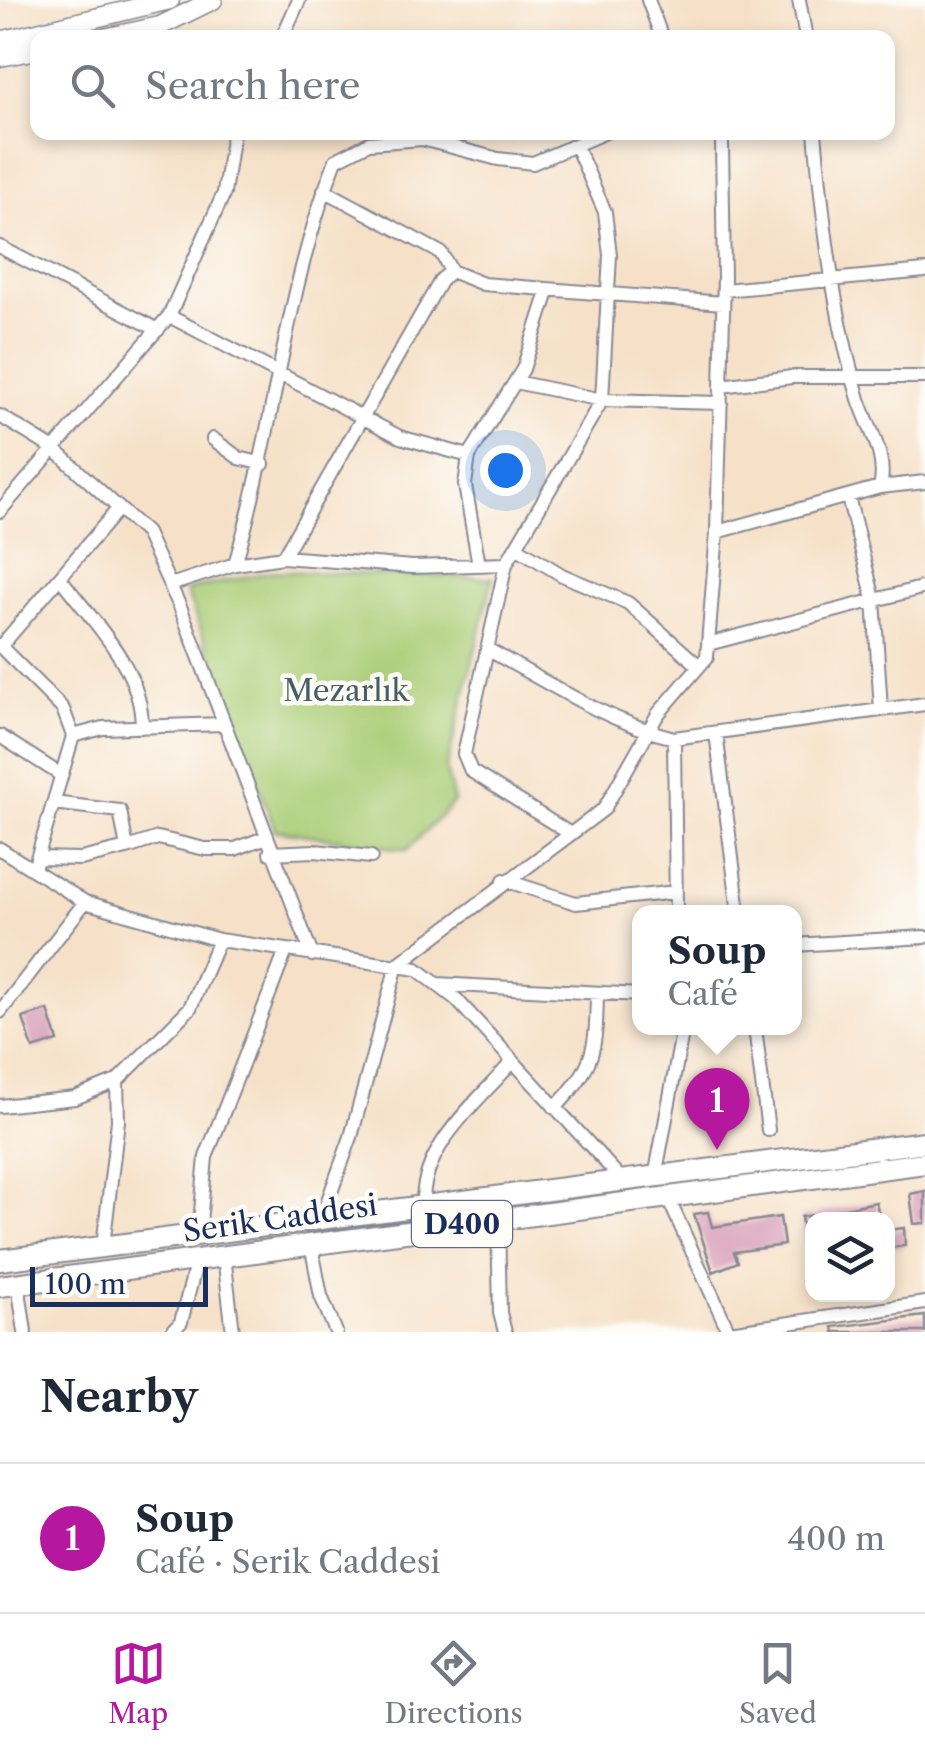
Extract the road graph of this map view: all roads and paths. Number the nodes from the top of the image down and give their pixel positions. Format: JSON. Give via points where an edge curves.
{"nodes":[{"id":1,"x":170,"y":0,"type":"edge"},
{"id":2,"x":213,"y":0,"type":"edge"},
{"id":3,"x":299,"y":0,"type":"edge"},
{"id":4,"x":648,"y":0,"type":"edge"},
{"id":5,"x":800,"y":0,"type":"edge"},
{"id":6,"x":136,"y":6,"type":"edge"},
{"id":7,"x":43,"y":30,"type":"edge"},
{"id":8,"x":141,"y":30,"type":"edge"},
{"id":9,"x":286,"y":30,"type":"edge"},
{"id":10,"x":659,"y":30,"type":"edge"},
{"id":11,"x":805,"y":30,"type":"edge"},
{"id":12,"x":30,"y":33,"type":"edge"},
{"id":13,"x":0,"y":41,"type":"edge"},
{"id":14,"x":30,"y":51,"type":"edge"},
{"id":15,"x":0,"y":57,"type":"edge"},
{"id":16,"x":232,"y":140,"type":"edge"},
{"id":17,"x":409,"y":140,"type":"edge"},
{"id":18,"x":426,"y":140,"type":"edge"},
{"id":19,"x":589,"y":140,"type":"edge"},
{"id":20,"x":721,"y":140,"type":"edge"},
{"id":21,"x":815,"y":140,"type":"edge"},
{"id":22,"x":576,"y":146,"type":"junction"},
{"id":23,"x":324,"y":190,"type":"junction"},
{"id":24,"x":0,"y":247,"type":"edge"},
{"id":25,"x":452,"y":271,"type":"junction"},
{"id":26,"x":925,"y":271,"type":"edge"},
{"id":27,"x":834,"y":282,"type":"junction"},
{"id":28,"x":548,"y":292,"type":"junction"},
{"id":29,"x":608,"y":296,"type":"junction"},
{"id":30,"x":724,"y":297,"type":"junction"},
{"id":31,"x":169,"y":316,"type":"junction"},
{"id":32,"x":158,"y":330,"type":"junction"},
{"id":33,"x":281,"y":372,"type":"junction"},
{"id":34,"x":925,"y":377,"type":"edge"},
{"id":35,"x":854,"y":378,"type":"junction"},
{"id":36,"x":515,"y":382,"type":"junction"},
{"id":37,"x":721,"y":386,"type":"junction"},
{"id":38,"x":602,"y":400,"type":"junction"},
{"id":39,"x":720,"y":403,"type":"junction"},
{"id":40,"x":0,"y":416,"type":"edge"},
{"id":41,"x":365,"y":418,"type":"junction"},
{"id":42,"x":213,"y":439,"type":"dead end"},
{"id":43,"x":54,"y":449,"type":"junction"},
{"id":44,"x":469,"y":456,"type":"junction"},
{"id":45,"x":262,"y":464,"type":"junction"},
{"id":46,"x":925,"y":482,"type":"edge"},
{"id":47,"x":880,"y":487,"type":"junction"},
{"id":48,"x":848,"y":497,"type":"junction"},
{"id":49,"x":119,"y":508,"type":"junction"},
{"id":50,"x":0,"y":511,"type":"edge"},
{"id":51,"x":717,"y":532,"type":"junction"},
{"id":52,"x":516,"y":547,"type":"junction"},
{"id":53,"x":283,"y":557,"type":"junction"},
{"id":54,"x":235,"y":564,"type":"junction"},
{"id":55,"x":506,"y":564,"type":"junction"},
{"id":56,"x":480,"y":565,"type":"junction"},
{"id":57,"x":60,"y":578,"type":"junction"},
{"id":58,"x":170,"y":585,"type":"junction"},
{"id":59,"x":925,"y":587,"type":"edge"},
{"id":60,"x":874,"y":599,"type":"junction"},
{"id":61,"x":708,"y":644,"type":"junction"},
{"id":62,"x":0,"y":646,"type":"edge"},
{"id":63,"x":487,"y":649,"type":"junction"},
{"id":64,"x":699,"y":666,"type":"junction"},
{"id":65,"x":925,"y":704,"type":"edge"},
{"id":66,"x":880,"y":710,"type":"junction"},
{"id":67,"x":223,"y":724,"type":"junction"},
{"id":68,"x":142,"y":726,"type":"junction"},
{"id":69,"x":648,"y":732,"type":"junction"},
{"id":70,"x":716,"y":733,"type":"junction"},
{"id":71,"x":0,"y":736,"type":"edge"},
{"id":72,"x":72,"y":736,"type":"junction"},
{"id":73,"x":674,"y":738,"type":"junction"},
{"id":74,"x":62,"y":775,"type":"junction"},
{"id":75,"x":53,"y":803,"type":"junction"},
{"id":76,"x":569,"y":833,"type":"junction"},
{"id":77,"x":264,"y":838,"type":"junction"},
{"id":78,"x":127,"y":848,"type":"junction"},
{"id":79,"x":0,"y":849,"type":"edge"},
{"id":80,"x":270,"y":853,"type":"junction"},
{"id":81,"x":370,"y":857,"type":"dead end"},
{"id":82,"x":36,"y":863,"type":"junction"},
{"id":83,"x":504,"y":880,"type":"junction"},
{"id":84,"x":676,"y":892,"type":"junction"},
{"id":85,"x":85,"y":902,"type":"junction"},
{"id":86,"x":676,"y":905,"type":"edge"},
{"id":87,"x":739,"y":905,"type":"edge"},
{"id":88,"x":925,"y":937,"type":"edge"},
{"id":89,"x":219,"y":940,"type":"junction"},
{"id":90,"x":802,"y":945,"type":"edge"},
{"id":91,"x":286,"y":951,"type":"junction"},
{"id":92,"x":312,"y":956,"type":"junction"},
{"id":93,"x":397,"y":965,"type":"junction"},
{"id":94,"x":437,"y":984,"type":"junction"},
{"id":95,"x":597,"y":992,"type":"junction"},
{"id":96,"x":632,"y":994,"type":"edge"},
{"id":97,"x":0,"y":1012,"type":"edge"},
{"id":98,"x":682,"y":1035,"type":"edge"},
{"id":99,"x":756,"y":1035,"type":"edge"},
{"id":100,"x":512,"y":1062,"type":"junction"},
{"id":101,"x":117,"y":1081,"type":"junction"},
{"id":102,"x":0,"y":1106,"type":"edge"},
{"id":103,"x":554,"y":1108,"type":"junction"},
{"id":104,"x":768,"y":1130,"type":"dead end"},
{"id":105,"x":925,"y":1142,"type":"edge"},
{"id":106,"x":925,"y":1163,"type":"edge"},
{"id":107,"x":656,"y":1176,"type":"junction"},
{"id":108,"x":623,"y":1181,"type":"junction"},
{"id":109,"x":668,"y":1198,"type":"junction"},
{"id":110,"x":423,"y":1204,"type":"junction"},
{"id":111,"x":322,"y":1216,"type":"junction"},
{"id":112,"x":498,"y":1219,"type":"junction"},
{"id":113,"x":199,"y":1234,"type":"junction"},
{"id":114,"x":311,"y":1244,"type":"junction"},
{"id":115,"x":103,"y":1246,"type":"junction"},
{"id":116,"x":224,"y":1256,"type":"junction"},
{"id":117,"x":0,"y":1260,"type":"edge"},
{"id":118,"x":197,"y":1260,"type":"junction"},
{"id":119,"x":9,"y":1284,"type":"edge"},
{"id":120,"x":925,"y":1303,"type":"edge"},
{"id":121,"x":25,"y":1332,"type":"edge"},
{"id":122,"x":172,"y":1332,"type":"edge"},
{"id":123,"x":234,"y":1332,"type":"edge"},
{"id":124,"x":336,"y":1332,"type":"edge"},
{"id":125,"x":505,"y":1332,"type":"edge"},
{"id":126,"x":729,"y":1332,"type":"edge"}],
"edges":[{"from":1,"to":6,"type":"main road"},
{"from":2,"to":8,"type":"main road"},
{"from":3,"to":9,"type":"street"},
{"from":4,"to":10,"type":"street"},
{"from":5,"to":11,"type":"street"},
{"from":6,"to":7,"type":"main road"},
{"from":12,"to":13,"type":"main road"},
{"from":14,"to":15,"type":"main road"},
{"from":16,"to":31,"type":"street","via":[[224,192]]},
{"from":17,"to":23,"type":"street","via":[[369,143],[336,160]]},
{"from":18,"to":22,"type":"street","via":[[533,163]]},
{"from":19,"to":22,"type":"street"},
{"from":20,"to":30,"type":"street"},
{"from":21,"to":27,"type":"street"},
{"from":22,"to":29,"type":"street","via":[[606,212]]},
{"from":23,"to":25,"type":"street","via":[[442,253]]},
{"from":23,"to":33,"type":"street"},
{"from":24,"to":32,"type":"street"},
{"from":25,"to":28,"type":"street","via":[[483,284]]},
{"from":25,"to":41,"type":"street","via":[[440,280]]},
{"from":26,"to":27,"type":"street"},
{"from":27,"to":30,"type":"street"},
{"from":27,"to":35,"type":"street"},
{"from":28,"to":29,"type":"street"},
{"from":28,"to":36,"type":"street"},
{"from":29,"to":30,"type":"street"},
{"from":29,"to":38,"type":"street"},
{"from":30,"to":37,"type":"street"},
{"from":31,"to":32,"type":"street"},
{"from":31,"to":33,"type":"street"},
{"from":32,"to":43,"type":"street"},
{"from":33,"to":41,"type":"street"},
{"from":33,"to":45,"type":"street"},
{"from":34,"to":35,"type":"street"},
{"from":35,"to":37,"type":"street"},
{"from":35,"to":47,"type":"street","via":[[882,463]]},
{"from":36,"to":38,"type":"street"},
{"from":36,"to":44,"type":"street"},
{"from":37,"to":39,"type":"street"},
{"from":38,"to":39,"type":"street"},
{"from":38,"to":52,"type":"street"},
{"from":39,"to":51,"type":"street"},
{"from":40,"to":43,"type":"street"},
{"from":41,"to":44,"type":"street","via":[[400,437]]},
{"from":41,"to":53,"type":"street"},
{"from":42,"to":45,"type":"street","via":[[239,458]]},
{"from":43,"to":49,"type":"street"},
{"from":43,"to":50,"type":"street"},
{"from":44,"to":56,"type":"street","via":[[465,485]]},
{"from":45,"to":54,"type":"street"},
{"from":46,"to":47,"type":"street"},
{"from":47,"to":48,"type":"street"},
{"from":48,"to":51,"type":"street"},
{"from":48,"to":60,"type":"street"},
{"from":49,"to":57,"type":"street"},
{"from":49,"to":58,"type":"street","via":[[146,533]]},
{"from":51,"to":61,"type":"street"},
{"from":52,"to":55,"type":"street"},
{"from":52,"to":64,"type":"street","via":[[628,603]]},
{"from":53,"to":54,"type":"street"},
{"from":53,"to":56,"type":"street"},
{"from":54,"to":58,"type":"street"},
{"from":55,"to":56,"type":"street"},
{"from":55,"to":63,"type":"street"},
{"from":57,"to":62,"type":"street"},
{"from":57,"to":68,"type":"street","via":[[130,672]]},
{"from":58,"to":67,"type":"street"},
{"from":59,"to":60,"type":"street"},
{"from":60,"to":61,"type":"street"},
{"from":60,"to":66,"type":"street"},
{"from":61,"to":64,"type":"street"},
{"from":62,"to":72,"type":"street","via":[[64,709]]},
{"from":63,"to":69,"type":"street"},
{"from":63,"to":76,"type":"street","via":[[464,754],[470,771]]},
{"from":64,"to":69,"type":"street"},
{"from":65,"to":66,"type":"street"},
{"from":66,"to":70,"type":"street"},
{"from":67,"to":68,"type":"street"},
{"from":67,"to":77,"type":"street"},
{"from":68,"to":72,"type":"street"},
{"from":69,"to":73,"type":"street"},
{"from":69,"to":76,"type":"street","via":[[604,808]]},
{"from":70,"to":73,"type":"street"},
{"from":70,"to":87,"type":"street"},
{"from":71,"to":74,"type":"street"},
{"from":72,"to":74,"type":"street"},
{"from":73,"to":84,"type":"street"},
{"from":74,"to":75,"type":"street"},
{"from":75,"to":78,"type":"street","via":[[120,811]]},
{"from":75,"to":82,"type":"street"},
{"from":76,"to":83,"type":"street"},
{"from":77,"to":78,"type":"street","via":[[234,849],[158,838]]},
{"from":77,"to":80,"type":"street"},
{"from":78,"to":82,"type":"street"},
{"from":79,"to":82,"type":"street"},
{"from":80,"to":81,"type":"street"},
{"from":80,"to":92,"type":"street"},
{"from":82,"to":85,"type":"street"},
{"from":83,"to":84,"type":"street","via":[[576,903]]},
{"from":83,"to":93,"type":"street"},
{"from":84,"to":86,"type":"street"},
{"from":85,"to":89,"type":"street"},
{"from":85,"to":97,"type":"street"},
{"from":88,"to":90,"type":"street"},
{"from":89,"to":91,"type":"street"},
{"from":89,"to":101,"type":"street","via":[[190,1008]]},
{"from":91,"to":92,"type":"street"},
{"from":91,"to":113,"type":"street","via":[[206,1157]]},
{"from":92,"to":93,"type":"street"},
{"from":93,"to":94,"type":"street"},
{"from":93,"to":111,"type":"street","via":[[351,1137]]},
{"from":94,"to":95,"type":"street"},
{"from":94,"to":100,"type":"street"},
{"from":95,"to":96,"type":"street"},
{"from":95,"to":103,"type":"street","via":[[590,1065]]},
{"from":98,"to":107,"type":"street"},
{"from":99,"to":104,"type":"street"},
{"from":100,"to":103,"type":"street"},
{"from":100,"to":110,"type":"street","via":[[433,1155]]},
{"from":101,"to":102,"type":"street","via":[[75,1098]]},
{"from":101,"to":115,"type":"street"},
{"from":103,"to":108,"type":"street"},
{"from":105,"to":107,"type":"highway","name":"Serik Caddesi","number":"D400"},
{"from":106,"to":109,"type":"highway","name":"Serik Caddesi","number":"D400"},
{"from":107,"to":108,"type":"highway","name":"Serik Caddesi","number":"D400"},
{"from":108,"to":110,"type":"highway","name":"Serik Caddesi","number":"D400"},
{"from":109,"to":112,"type":"highway","name":"Serik Caddesi","number":"D400"},
{"from":109,"to":126,"type":"street"},
{"from":110,"to":111,"type":"highway","name":"Serik Caddesi","number":"D400"},
{"from":111,"to":113,"type":"highway","name":"Serik Caddesi","number":"D400"},
{"from":112,"to":114,"type":"highway","name":"Serik Caddesi","number":"D400"},
{"from":112,"to":125,"type":"street"},
{"from":113,"to":115,"type":"highway","name":"Serik Caddesi","number":"D400"},
{"from":114,"to":116,"type":"highway","name":"Serik Caddesi","number":"D400"},
{"from":114,"to":124,"type":"street"},
{"from":115,"to":117,"type":"highway","name":"Serik Caddesi","number":"D400"},
{"from":116,"to":118,"type":"highway","name":"Serik Caddesi","number":"D400"},
{"from":116,"to":123,"type":"street"},
{"from":118,"to":119,"type":"highway","name":"Serik Caddesi","number":"D400"},
{"from":118,"to":122,"type":"street","via":[[181,1322]]},
{"from":119,"to":121,"type":"street"},
{"from":120,"to":126,"type":"street"}]}
